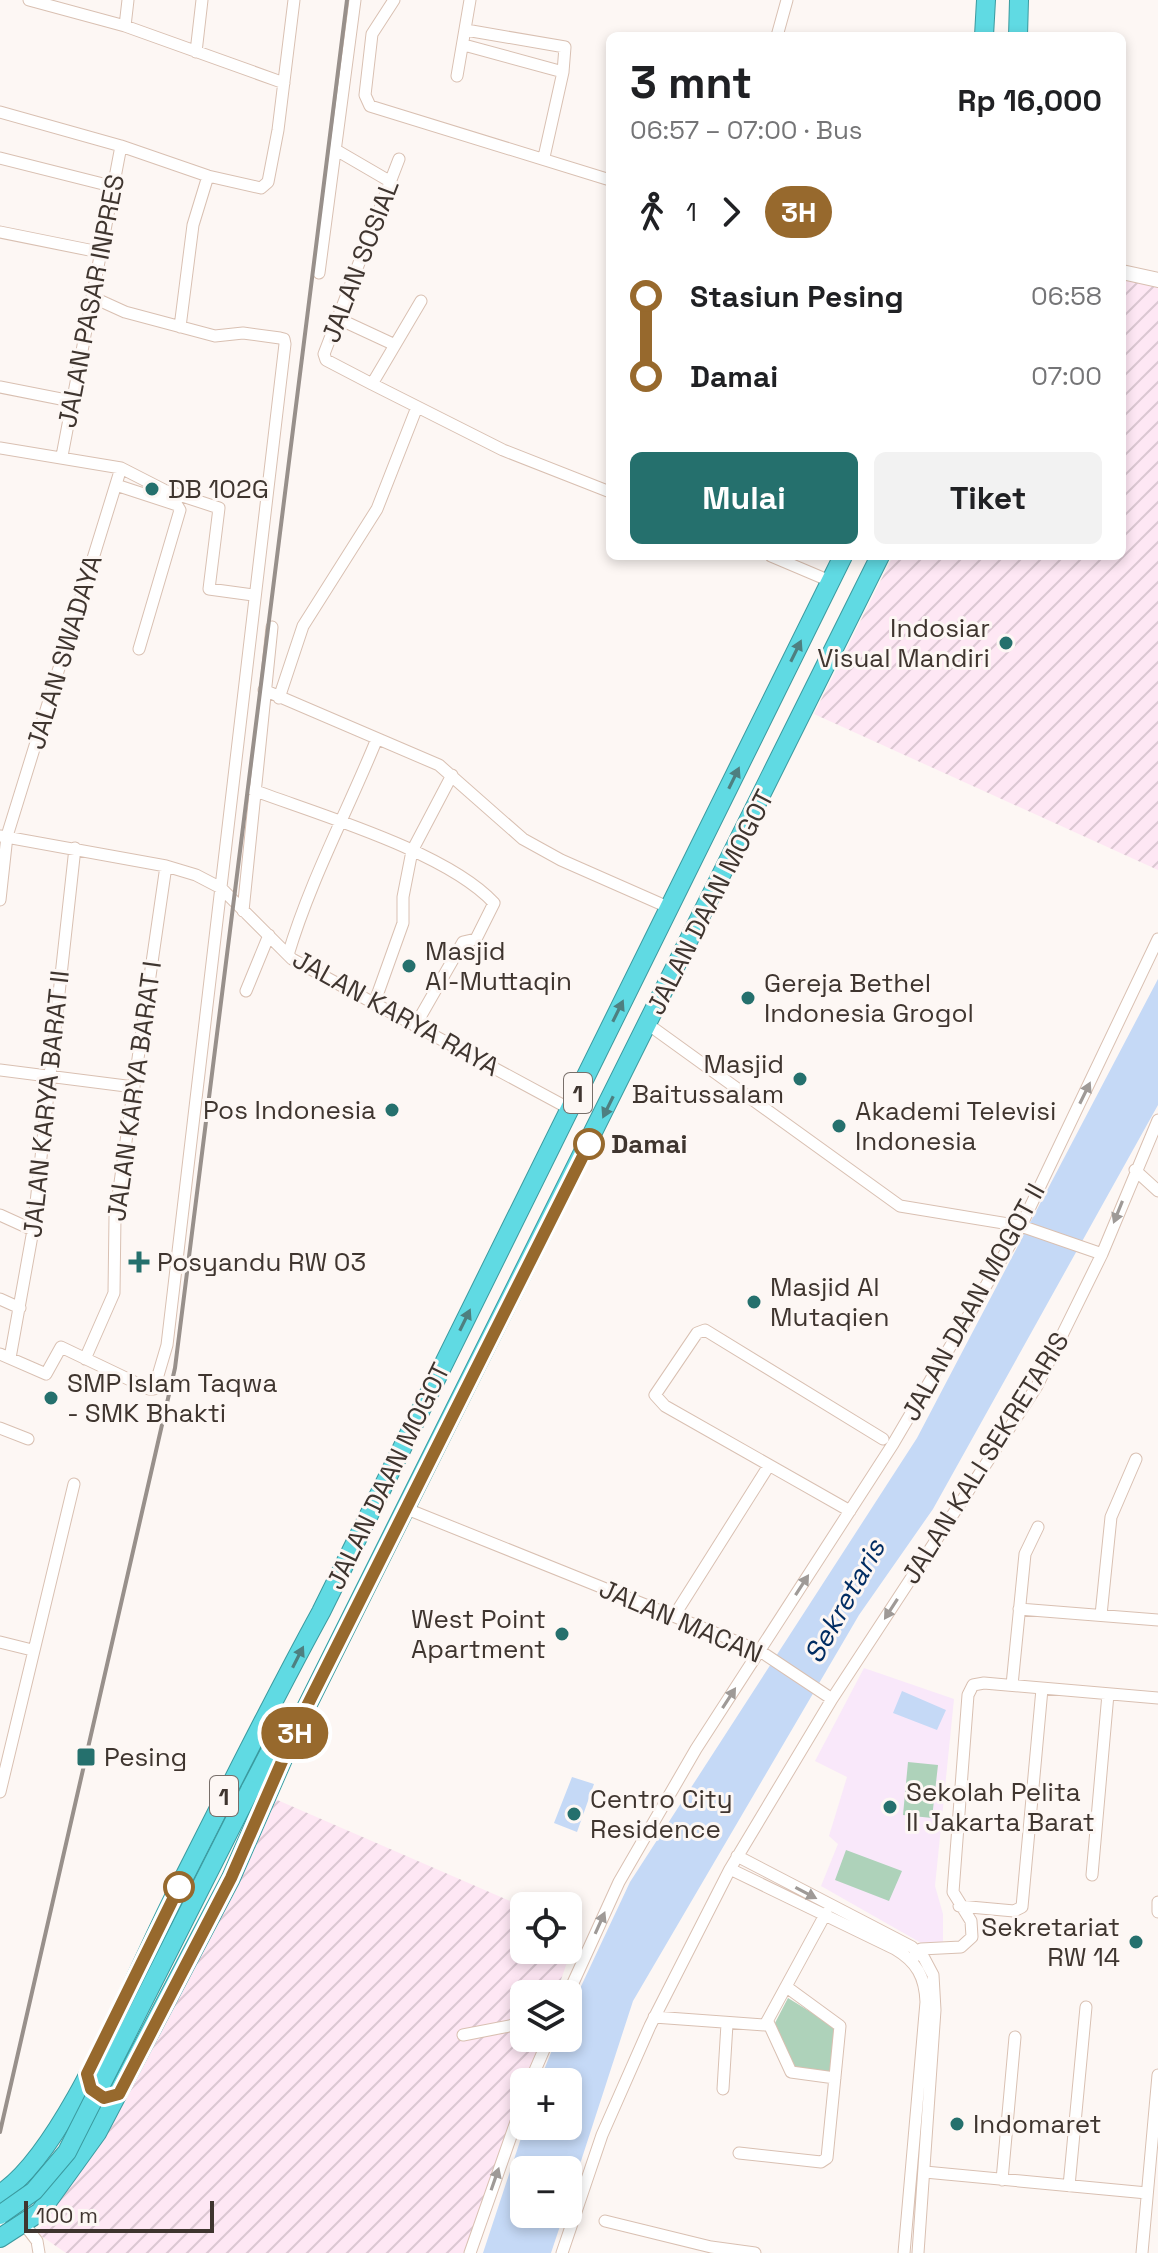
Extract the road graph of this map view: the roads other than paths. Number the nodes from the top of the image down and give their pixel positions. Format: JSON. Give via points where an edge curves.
{"nodes":[{"id":1,"x":29,"y":0,"type":"edge"},
{"id":2,"x":128,"y":0,"type":"edge"},
{"id":3,"x":202,"y":0,"type":"edge"},
{"id":4,"x":294,"y":0,"type":"edge"},
{"id":5,"x":355,"y":0,"type":"edge"},
{"id":6,"x":394,"y":0,"type":"edge"},
{"id":7,"x":470,"y":0,"type":"edge"},
{"id":8,"x":787,"y":0,"type":"edge"},
{"id":9,"x":986,"y":0,"type":"edge"},
{"id":10,"x":1019,"y":0,"type":"edge"},
{"id":11,"x":59,"y":4,"type":"edge"},
{"id":12,"x":125,"y":26,"type":"junction"},
{"id":13,"x":466,"y":30,"type":"junction"},
{"id":14,"x":778,"y":32,"type":"edge"},
{"id":15,"x":984,"y":32,"type":"edge"},
{"id":16,"x":1018,"y":32,"type":"edge"},
{"id":17,"x":464,"y":45,"type":"junction"},
{"id":18,"x":196,"y":52,"type":"junction"},
{"id":19,"x":563,"y":72,"type":"junction"},
{"id":20,"x":457,"y":76,"type":"dead end"},
{"id":21,"x":284,"y":83,"type":"junction"},
{"id":22,"x":0,"y":112,"type":"edge"},
{"id":23,"x":121,"y":146,"type":"junction"},
{"id":24,"x":336,"y":150,"type":"junction"},
{"id":25,"x":544,"y":157,"type":"junction"},
{"id":26,"x":0,"y":158,"type":"edge"},
{"id":27,"x":399,"y":159,"type":"dead end"},
{"id":28,"x":208,"y":176,"type":"junction"},
{"id":29,"x":606,"y":179,"type":"edge"},
{"id":30,"x":391,"y":182,"type":"junction"},
{"id":31,"x":111,"y":186,"type":"junction"},
{"id":32,"x":0,"y":232,"type":"edge"},
{"id":33,"x":99,"y":252,"type":"junction"},
{"id":34,"x":319,"y":273,"type":"dead end"},
{"id":35,"x":1126,"y":273,"type":"edge"},
{"id":36,"x":1158,"y":280,"type":"edge"},
{"id":37,"x":92,"y":297,"type":"junction"},
{"id":38,"x":421,"y":301,"type":"dead end"},
{"id":39,"x":339,"y":319,"type":"junction"},
{"id":40,"x":180,"y":327,"type":"junction"},
{"id":41,"x":395,"y":345,"type":"junction"},
{"id":42,"x":372,"y":384,"type":"junction"},
{"id":43,"x":0,"y":387,"type":"edge"},
{"id":44,"x":71,"y":401,"type":"junction"},
{"id":45,"x":417,"y":407,"type":"junction"},
{"id":46,"x":0,"y":448,"type":"edge"},
{"id":47,"x":62,"y":456,"type":"junction"},
{"id":48,"x":121,"y":468,"type":"junction"},
{"id":49,"x":116,"y":485,"type":"junction"},
{"id":50,"x":606,"y":490,"type":"edge"},
{"id":51,"x":780,"y":560,"type":"edge"},
{"id":52,"x":841,"y":560,"type":"edge"},
{"id":53,"x":878,"y":560,"type":"edge"},
{"id":54,"x":830,"y":581,"type":"junction"},
{"id":55,"x":253,"y":595,"type":"junction"},
{"id":56,"x":272,"y":627,"type":"dead end"},
{"id":57,"x":139,"y":649,"type":"dead end"},
{"id":58,"x":264,"y":690,"type":"junction"},
{"id":59,"x":776,"y":694,"type":"junction"},
{"id":60,"x":279,"y":698,"type":"junction"},
{"id":61,"x":805,"y":712,"type":"junction"},
{"id":62,"x":762,"y":721,"type":"junction"},
{"id":63,"x":793,"y":737,"type":"junction"},
{"id":64,"x":376,"y":741,"type":"junction"},
{"id":65,"x":452,"y":775,"type":"junction"},
{"id":66,"x":253,"y":790,"type":"junction"},
{"id":67,"x":341,"y":824,"type":"junction"},
{"id":68,"x":3,"y":836,"type":"edge"},
{"id":69,"x":75,"y":848,"type":"junction"},
{"id":70,"x":412,"y":851,"type":"junction"},
{"id":71,"x":166,"y":866,"type":"junction"},
{"id":72,"x":221,"y":888,"type":"junction"},
{"id":73,"x":0,"y":900,"type":"edge"},
{"id":74,"x":670,"y":908,"type":"junction"},
{"id":75,"x":243,"y":911,"type":"junction"},
{"id":76,"x":269,"y":935,"type":"junction"},
{"id":77,"x":1158,"y":939,"type":"edge"},
{"id":78,"x":288,"y":955,"type":"junction"},
{"id":79,"x":246,"y":991,"type":"dead end"},
{"id":80,"x":374,"y":1004,"type":"junction"},
{"id":81,"x":649,"y":1025,"type":"junction"},
{"id":82,"x":415,"y":1026,"type":"junction"},
{"id":83,"x":0,"y":1070,"type":"edge"},
{"id":84,"x":48,"y":1074,"type":"junction"},
{"id":85,"x":134,"y":1087,"type":"junction"},
{"id":86,"x":570,"y":1109,"type":"junction"},
{"id":87,"x":1158,"y":1120,"type":"edge"},
{"id":88,"x":1135,"y":1170,"type":"junction"},
{"id":89,"x":1158,"y":1191,"type":"edge"},
{"id":90,"x":0,"y":1215,"type":"edge"},
{"id":91,"x":1024,"y":1227,"type":"junction"},
{"id":92,"x":33,"y":1230,"type":"junction"},
{"id":93,"x":1097,"y":1252,"type":"junction"},
{"id":94,"x":0,"y":1299,"type":"edge"},
{"id":95,"x":20,"y":1308,"type":"junction"},
{"id":96,"x":5,"y":1356,"type":"edge"},
{"id":97,"x":85,"y":1359,"type":"junction"},
{"id":98,"x":0,"y":1428,"type":"edge"},
{"id":99,"x":28,"y":1439,"type":"dead end"},
{"id":100,"x":883,"y":1439,"type":"dead end"},
{"id":101,"x":1136,"y":1459,"type":"dead end"},
{"id":102,"x":768,"y":1467,"type":"junction"},
{"id":103,"x":74,"y":1484,"type":"dead end"},
{"id":104,"x":407,"y":1509,"type":"junction"},
{"id":105,"x":850,"y":1511,"type":"junction"},
{"id":106,"x":1038,"y":1527,"type":"dead end"},
{"id":107,"x":1019,"y":1609,"type":"junction"},
{"id":108,"x":1101,"y":1615,"type":"junction"},
{"id":109,"x":674,"y":1616,"type":"junction"},
{"id":110,"x":1158,"y":1620,"type":"edge"},
{"id":111,"x":0,"y":1642,"type":"edge"},
{"id":112,"x":32,"y":1650,"type":"junction"},
{"id":113,"x":764,"y":1653,"type":"junction"},
{"id":114,"x":1012,"y":1685,"type":"junction"},
{"id":115,"x":1042,"y":1689,"type":"junction"},
{"id":116,"x":1108,"y":1694,"type":"junction"},
{"id":117,"x":830,"y":1697,"type":"junction"},
{"id":118,"x":1158,"y":1698,"type":"edge"},
{"id":119,"x":272,"y":1707,"type":"junction"},
{"id":120,"x":301,"y":1718,"type":"junction"},
{"id":121,"x":246,"y":1788,"type":"junction"},
{"id":122,"x":0,"y":1792,"type":"edge"},
{"id":123,"x":737,"y":1856,"type":"junction"},
{"id":124,"x":730,"y":1869,"type":"junction"},
{"id":125,"x":1092,"y":1875,"type":"dead end"},
{"id":126,"x":1158,"y":1902,"type":"edge"},
{"id":127,"x":959,"y":1906,"type":"junction"},
{"id":128,"x":827,"y":1911,"type":"junction"},
{"id":129,"x":1158,"y":1912,"type":"edge"},
{"id":130,"x":915,"y":1956,"type":"junction"},
{"id":131,"x":574,"y":1980,"type":"edge"},
{"id":132,"x":788,"y":1988,"type":"junction"},
{"id":133,"x":1086,"y":2007,"type":"dead end"},
{"id":134,"x":654,"y":2017,"type":"junction"},
{"id":135,"x":768,"y":2022,"type":"junction"},
{"id":136,"x":727,"y":2024,"type":"junction"},
{"id":137,"x":510,"y":2026,"type":"edge"},
{"id":138,"x":463,"y":2035,"type":"dead end"},
{"id":139,"x":1015,"y":2037,"type":"dead end"},
{"id":140,"x":87,"y":2074,"type":"junction"},
{"id":141,"x":1158,"y":2075,"type":"edge"},
{"id":142,"x":835,"y":2078,"type":"junction"},
{"id":143,"x":723,"y":2089,"type":"dead end"},
{"id":144,"x":119,"y":2094,"type":"junction"},
{"id":145,"x":70,"y":2108,"type":"junction"},
{"id":146,"x":97,"y":2133,"type":"junction"},
{"id":147,"x":510,"y":2139,"type":"edge"},
{"id":148,"x":739,"y":2153,"type":"dead end"},
{"id":149,"x":925,"y":2172,"type":"junction"},
{"id":150,"x":1002,"y":2180,"type":"junction"},
{"id":151,"x":1069,"y":2186,"type":"junction"},
{"id":152,"x":1147,"y":2193,"type":"junction"},
{"id":153,"x":0,"y":2194,"type":"edge"},
{"id":154,"x":0,"y":2204,"type":"edge"},
{"id":155,"x":0,"y":2215,"type":"edge"},
{"id":156,"x":605,"y":2221,"type":"dead end"},
{"id":157,"x":24,"y":2224,"type":"junction"},
{"id":158,"x":0,"y":2238,"type":"edge"},
{"id":159,"x":39,"y":2253,"type":"edge"},
{"id":160,"x":470,"y":2253,"type":"edge"},
{"id":161,"x":562,"y":2253,"type":"edge"},
{"id":162,"x":755,"y":2253,"type":"edge"},
{"id":163,"x":904,"y":2253,"type":"edge"},
{"id":164,"x":918,"y":2253,"type":"edge"},
{"id":165,"x":1142,"y":2253,"type":"edge"}],
"edges":[{"from":1,"to":11,"type":"street"},
{"from":2,"to":12,"type":"street"},
{"from":3,"to":18,"type":"street"},
{"from":4,"to":21,"type":"street"},
{"from":5,"to":24,"type":"street"},
{"from":6,"to":25,"type":"street","via":[[372,34],[367,104]]},
{"from":7,"to":13,"type":"street"},
{"from":8,"to":14,"type":"street"},
{"from":9,"to":15,"type":"highway"},
{"from":10,"to":16,"type":"highway"},
{"from":11,"to":12,"type":"street"},
{"from":12,"to":18,"type":"street"},
{"from":13,"to":17,"type":"street"},
{"from":13,"to":19,"type":"street","via":[[563,45]]},
{"from":17,"to":19,"type":"street"},
{"from":17,"to":20,"type":"street"},
{"from":18,"to":21,"type":"street"},
{"from":19,"to":25,"type":"street"},
{"from":21,"to":28,"type":"street","via":[[266,186]]},
{"from":22,"to":23,"type":"street"},
{"from":23,"to":28,"type":"street"},
{"from":23,"to":31,"type":"street","name":"JALAN PASAR INPRES"},
{"from":24,"to":30,"type":"street"},
{"from":24,"to":34,"type":"street"},
{"from":25,"to":29,"type":"street"},
{"from":26,"to":31,"type":"street"},
{"from":27,"to":30,"type":"street","name":"JALAN SOSIAL"},
{"from":28,"to":40,"type":"street","via":[[193,225]]},
{"from":30,"to":39,"type":"street","name":"JALAN SOSIAL"},
{"from":31,"to":33,"type":"street","name":"JALAN PASAR INPRES"},
{"from":32,"to":33,"type":"street"},
{"from":33,"to":37,"type":"street","name":"JALAN PASAR INPRES"},
{"from":35,"to":36,"type":"street"},
{"from":37,"to":40,"type":"street"},
{"from":37,"to":44,"type":"street","name":"JALAN PASAR INPRES"},
{"from":38,"to":41,"type":"street"},
{"from":39,"to":41,"type":"street"},
{"from":39,"to":42,"type":"street","name":"JALAN SOSIAL","via":[[325,358]]},
{"from":40,"to":55,"type":"street","via":[[215,336],[243,333],[284,339]]},
{"from":41,"to":42,"type":"street"},
{"from":42,"to":45,"type":"street","name":"JALAN SOSIAL"},
{"from":43,"to":44,"type":"street"},
{"from":44,"to":47,"type":"street","name":"JALAN PASAR INPRES"},
{"from":45,"to":50,"type":"street","name":"JALAN SOSIAL","via":[[503,450]]},
{"from":45,"to":60,"type":"street","via":[[377,509],[303,626]]},
{"from":46,"to":47,"type":"street"},
{"from":47,"to":48,"type":"street"},
{"from":48,"to":49,"type":"street","name":"JALAN SWADAYA"},
{"from":48,"to":55,"type":"street","via":[[164,490],[219,508],[209,589]]},
{"from":49,"to":57,"type":"street","via":[[180,510]]},
{"from":49,"to":68,"type":"street","name":"JALAN SWADAYA"},
{"from":51,"to":54,"type":"street"},
{"from":52,"to":54,"type":"highway","name":"JALAN DAAN MOGOT","number":"1"},
{"from":53,"to":61,"type":"highway","name":"JALAN DAAN MOGOT","number":"1"},
{"from":59,"to":54,"type":"highway","name":"JALAN DAAN MOGOT","number":"1","one_way":true},
{"from":55,"to":72,"type":"street"},
{"from":56,"to":58,"type":"street"},
{"from":58,"to":60,"type":"street"},
{"from":58,"to":66,"type":"street"},
{"from":59,"to":61,"type":"highway"},
{"from":59,"to":62,"type":"highway","name":"JALAN DAAN MOGOT","number":"1"},
{"from":60,"to":64,"type":"street"},
{"from":61,"to":63,"type":"highway","name":"JALAN DAAN MOGOT","number":"1"},
{"from":62,"to":63,"type":"highway"},
{"from":74,"to":62,"type":"highway","name":"JALAN DAAN MOGOT","number":"1","one_way":true},
{"from":63,"to":81,"type":"highway","name":"JALAN DAAN MOGOT","number":"1"},
{"from":64,"to":65,"type":"street"},
{"from":64,"to":67,"type":"street"},
{"from":65,"to":70,"type":"street"},
{"from":65,"to":74,"type":"street","via":[[523,839]]},
{"from":66,"to":67,"type":"street"},
{"from":66,"to":75,"type":"street"},
{"from":67,"to":70,"type":"street"},
{"from":67,"to":78,"type":"street","via":[[316,875]]},
{"from":68,"to":69,"type":"street","name":"JALAN KARYA RAYA"},
{"from":68,"to":73,"type":"street","name":"JALAN SWADAYA"},
{"from":69,"to":71,"type":"street","name":"JALAN KARYA RAYA"},
{"from":69,"to":84,"type":"street","name":"JALAN KARYA BARAT II"},
{"from":70,"to":80,"type":"street","via":[[403,923]]},
{"from":70,"to":82,"type":"street","via":[[470,880],[494,903],[476,939],[464,941],[455,955]]},
{"from":71,"to":72,"type":"street","name":"JALAN KARYA RAYA"},
{"from":71,"to":85,"type":"street","name":"JALAN KARYA BARAT I"},
{"from":72,"to":75,"type":"street","name":"JALAN KARYA RAYA"},
{"from":72,"to":97,"type":"street","via":[[167,1345],[149,1389]]},
{"from":86,"to":74,"type":"highway","name":"JALAN DAAN MOGOT","number":"1","one_way":true},
{"from":75,"to":76,"type":"street","name":"JALAN KARYA RAYA"},
{"from":76,"to":78,"type":"street","name":"JALAN KARYA RAYA"},
{"from":76,"to":79,"type":"street"},
{"from":91,"to":77,"type":"street","name":"JALAN DAAN MOGOT II","one_way":true},
{"from":78,"to":80,"type":"street","name":"JALAN KARYA RAYA"},
{"from":80,"to":82,"type":"street","name":"JALAN KARYA RAYA"},
{"from":81,"to":91,"type":"street","via":[[903,1207]]},
{"from":81,"to":104,"type":"highway","name":"JALAN DAAN MOGOT","number":"1","one_way":true},
{"from":82,"to":86,"type":"street","name":"JALAN KARYA RAYA"},
{"from":83,"to":84,"type":"street"},
{"from":84,"to":85,"type":"street"},
{"from":84,"to":92,"type":"street","name":"JALAN KARYA BARAT II"},
{"from":85,"to":97,"type":"street","name":"JALAN KARYA BARAT I","via":[[114,1225],[114,1293]]},
{"from":119,"to":86,"type":"highway","name":"JALAN DAAN MOGOT","number":"1","one_way":true},
{"from":87,"to":88,"type":"street","name":"JALAN KALI SEKRETARIS"},
{"from":88,"to":89,"type":"street"},
{"from":88,"to":93,"type":"street","name":"JALAN KALI SEKRETARIS","one_way":true},
{"from":90,"to":92,"type":"street"},
{"from":91,"to":93,"type":"street"},
{"from":91,"to":105,"type":"street","name":"JALAN DAAN MOGOT II"},
{"from":92,"to":95,"type":"street","name":"JALAN KARYA BARAT II"},
{"from":93,"to":117,"type":"street","name":"JALAN KALI SEKRETARIS","one_way":true,"via":[[1037,1386]]},
{"from":94,"to":95,"type":"street"},
{"from":95,"to":96,"type":"street","name":"JALAN KARYA BARAT II"},
{"from":96,"to":97,"type":"street","via":[[46,1374],[58,1347]]},
{"from":98,"to":99,"type":"street"},
{"from":100,"to":102,"type":"street","via":[[709,1331],[699,1331],[655,1398]]},
{"from":101,"to":108,"type":"street","via":[[1111,1517]]},
{"from":102,"to":105,"type":"street"},
{"from":102,"to":109,"type":"street"},
{"from":103,"to":112,"type":"street"},
{"from":104,"to":109,"type":"street","name":"JALAN MACAN"},
{"from":104,"to":120,"type":"highway","name":"JALAN DAAN MOGOT","number":"1"},
{"from":113,"to":105,"type":"street","name":"JALAN DAAN MOGOT II","one_way":true},
{"from":106,"to":107,"type":"street","via":[[1027,1546]]},
{"from":107,"to":108,"type":"street"},
{"from":107,"to":114,"type":"street"},
{"from":108,"to":110,"type":"street"},
{"from":109,"to":113,"type":"street","name":"JALAN MACAN"},
{"from":111,"to":112,"type":"street"},
{"from":112,"to":122,"type":"street"},
{"from":113,"to":117,"type":"street","name":"JALAN MACAN"},
{"from":131,"to":113,"type":"street","one_way":true,"via":[[619,1882],[696,1749]]},
{"from":114,"to":115,"type":"street"},
{"from":114,"to":127,"type":"street","via":[[979,1683],[968,1695],[953,1892]]},
{"from":115,"to":116,"type":"street"},
{"from":115,"to":127,"type":"street","via":[[1022,1907],[1014,1911]]},
{"from":116,"to":118,"type":"street"},
{"from":116,"to":125,"type":"street"},
{"from":117,"to":123,"type":"street"},
{"from":119,"to":121,"type":"highway","name":"JALAN DAAN MOGOT","number":"1"},
{"from":119,"to":140,"type":"highway","name":"JALAN DAAN MOGOT","number":"1"},
{"from":120,"to":121,"type":"highway","name":"JALAN DAAN MOGOT","number":"1","via":[[276,1740]]},
{"from":120,"to":144,"type":"highway","name":"JALAN DAAN MOGOT","number":"1","via":[[231,1878]]},
{"from":121,"to":154,"type":"highway","name":"JALAN DAAN MOGOT","number":"1","via":[[60,2146],[37,2174]]},
{"from":121,"to":155,"type":"highway","name":"JALAN DAAN MOGOT","number":"1","bridge":true,"via":[[72,2144],[34,2191]]},
{"from":123,"to":124,"type":"street"},
{"from":123,"to":128,"type":"street","one_way":true},
{"from":124,"to":128,"type":"street"},
{"from":124,"to":134,"type":"street"},
{"from":126,"to":129,"type":"street"},
{"from":127,"to":130,"type":"street","via":[[973,1929],[968,1944],[925,1948]]},
{"from":128,"to":130,"type":"street"},
{"from":128,"to":132,"type":"street"},
{"from":130,"to":149,"type":"street","via":[[928,1964],[935,1990]]},
{"from":130,"to":163,"type":"street","via":[[926,2002]]},
{"from":132,"to":135,"type":"street"},
{"from":132,"to":142,"type":"street","via":[[839,2023]]},
{"from":133,"to":151,"type":"street"},
{"from":134,"to":136,"type":"street"},
{"from":134,"to":161,"type":"street","via":[[602,2135]]},
{"from":135,"to":136,"type":"street"},
{"from":135,"to":142,"type":"street","via":[[791,2072]]},
{"from":136,"to":143,"type":"street"},
{"from":137,"to":138,"type":"street"},
{"from":139,"to":150,"type":"street"},
{"from":140,"to":144,"type":"highway","via":[[96,2095]]},
{"from":140,"to":145,"type":"highway","name":"JALAN DAAN MOGOT","number":"1"},
{"from":141,"to":152,"type":"street"},
{"from":142,"to":148,"type":"street","via":[[826,2161]]},
{"from":144,"to":146,"type":"highway","name":"JALAN DAAN MOGOT","number":"1"},
{"from":145,"to":146,"type":"highway","via":[[89,2115]]},
{"from":145,"to":153,"type":"highway","name":"JALAN DAAN MOGOT","number":"1","via":[[20,2179]]},
{"from":146,"to":157,"type":"highway","name":"JALAN DAAN MOGOT","number":"1","via":[[49,2201]]},
{"from":160,"to":147,"type":"street","one_way":true},
{"from":149,"to":150,"type":"street"},
{"from":149,"to":164,"type":"street"},
{"from":150,"to":151,"type":"street"},
{"from":151,"to":152,"type":"street"},
{"from":152,"to":165,"type":"street"},
{"from":156,"to":162,"type":"street"},
{"from":157,"to":158,"type":"highway","name":"JALAN DAAN MOGOT","number":"1"},
{"from":157,"to":159,"type":"street"}]}
